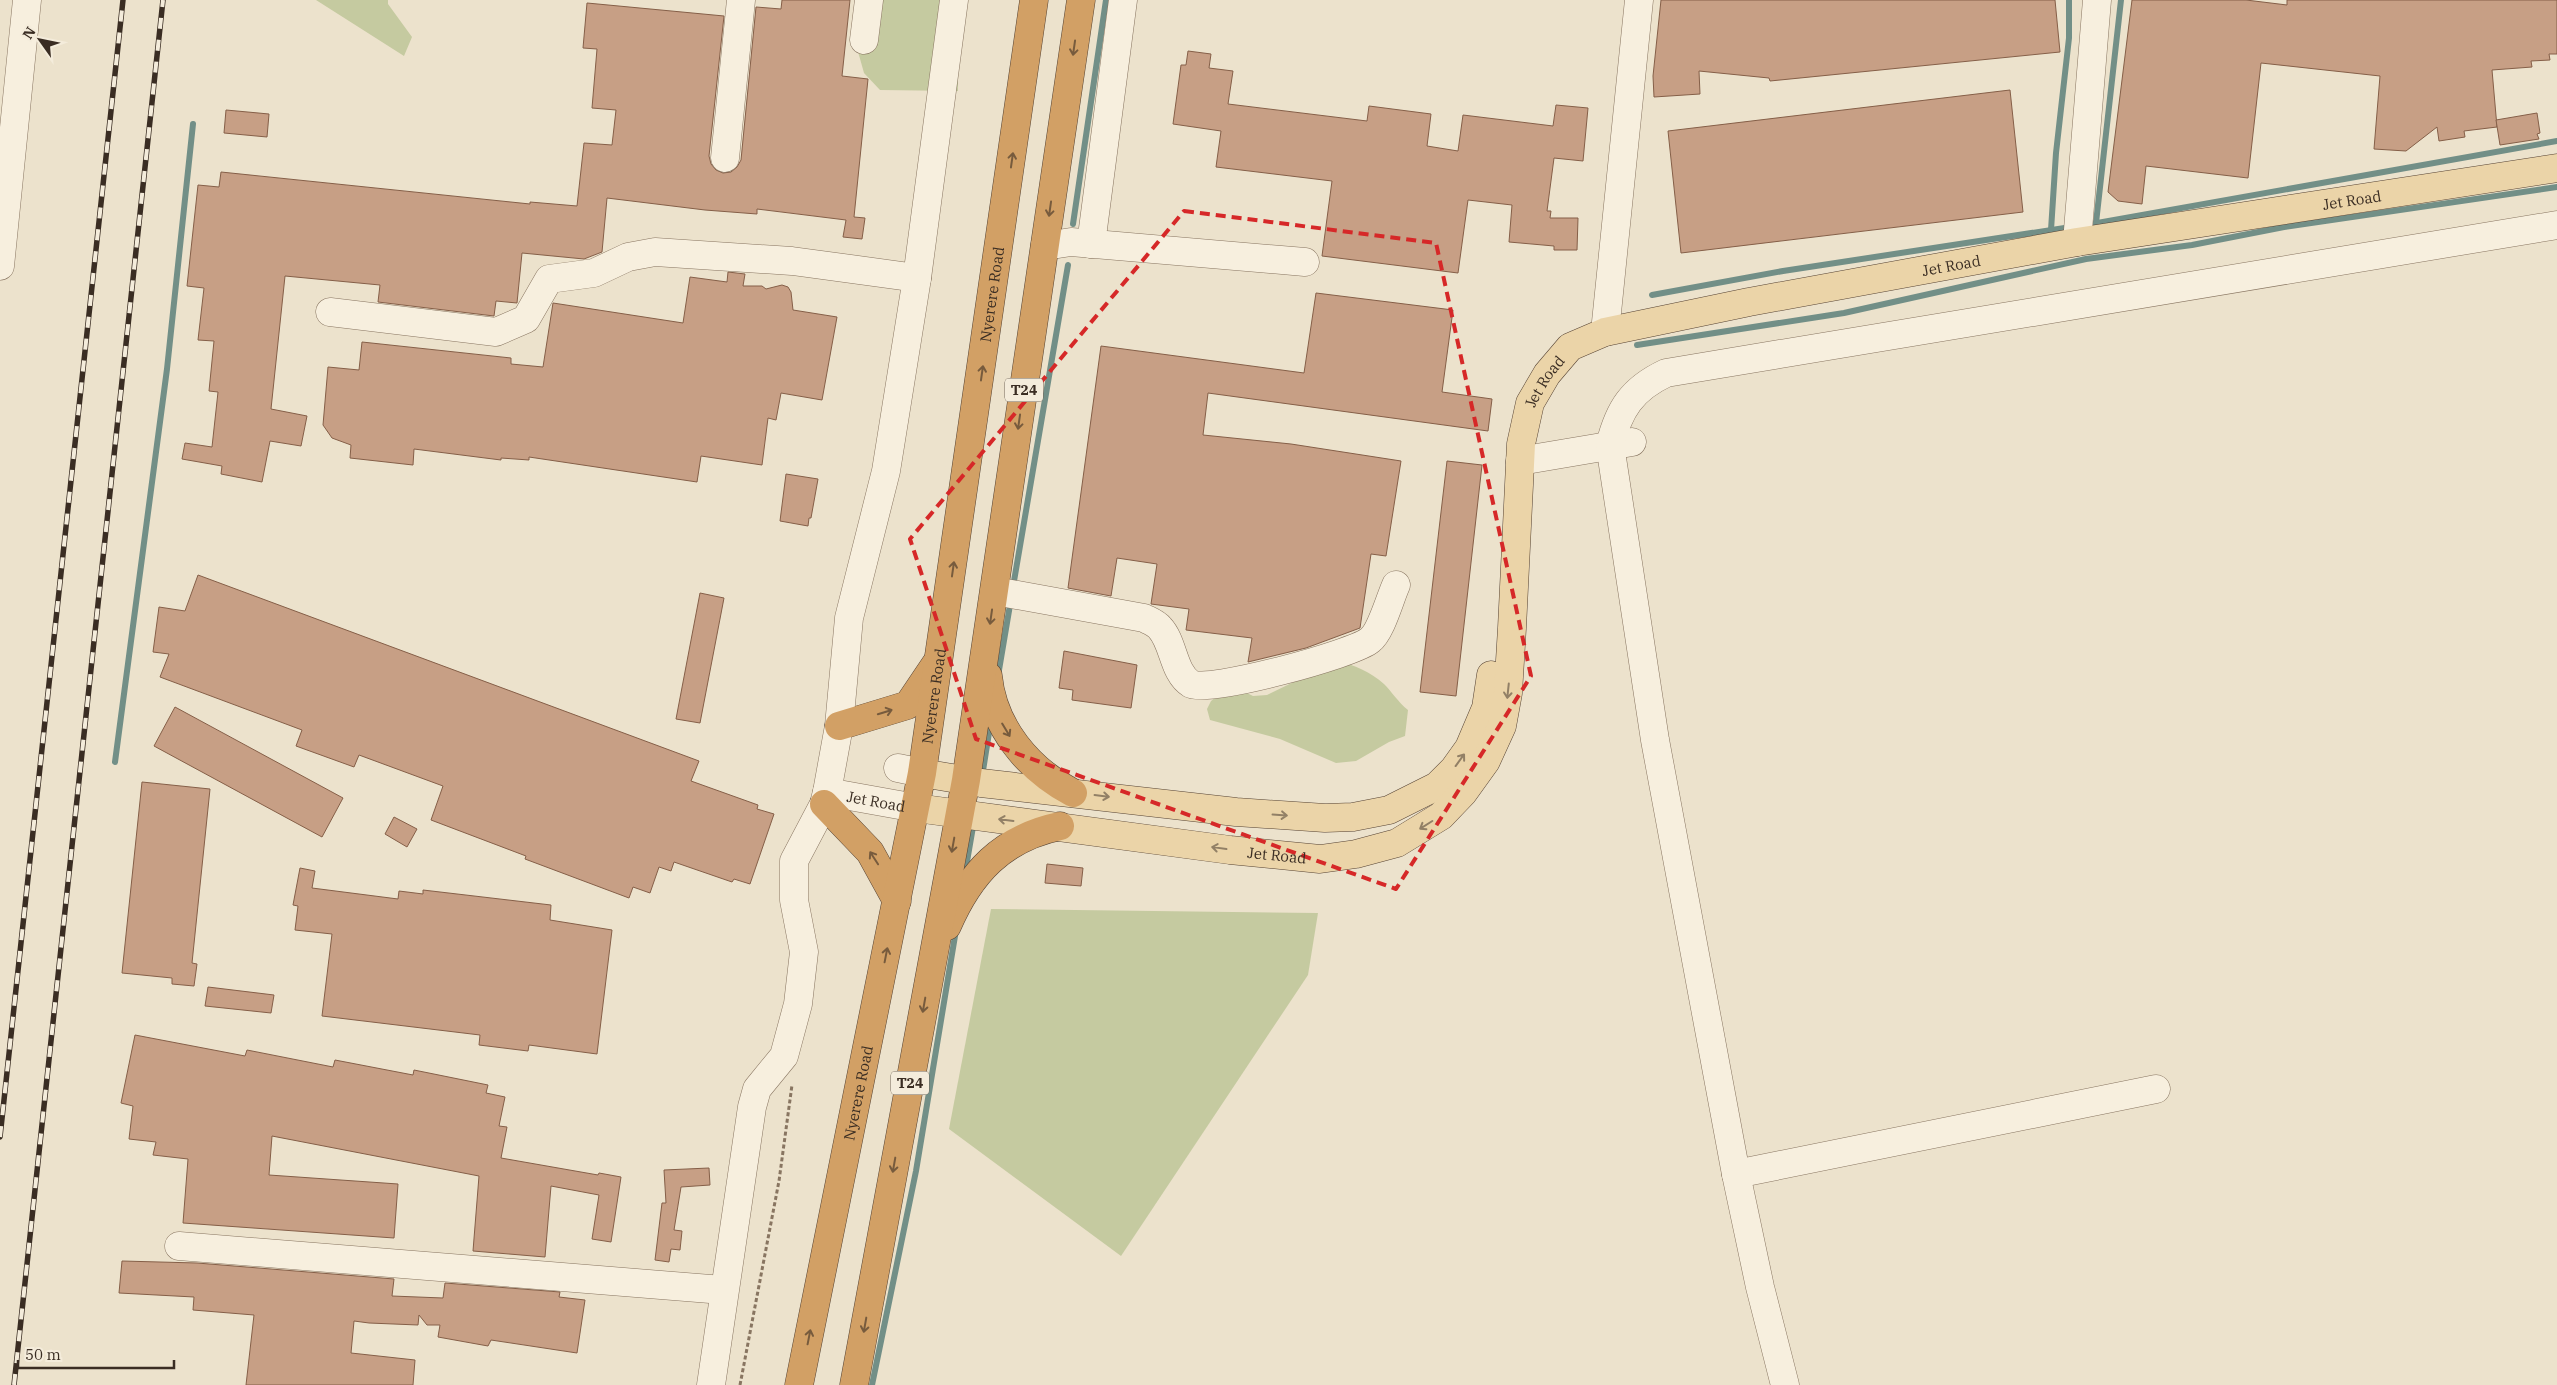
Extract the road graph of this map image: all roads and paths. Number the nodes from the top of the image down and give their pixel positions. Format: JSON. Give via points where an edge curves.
{"nodes":[{"id":1,"x":27,"y":0,"type":"edge"},
{"id":2,"x":741,"y":0,"type":"edge"},
{"id":3,"x":869,"y":0,"type":"edge"},
{"id":4,"x":954,"y":0,"type":"edge"},
{"id":5,"x":1034,"y":0,"type":"edge"},
{"id":6,"x":1081,"y":0,"type":"edge"},
{"id":7,"x":1123,"y":0,"type":"edge"},
{"id":8,"x":1639,"y":0,"type":"edge"},
{"id":9,"x":2097,"y":0,"type":"edge"},
{"id":10,"x":864,"y":40,"type":"dead end"},
{"id":11,"x":725,"y":158,"type":"dead end"},
{"id":12,"x":2557,"y":168,"type":"edge"},
{"id":13,"x":2557,"y":225,"type":"edge"},
{"id":14,"x":2077,"y":242,"type":"junction"},
{"id":15,"x":1091,"y":244,"type":"junction"},
{"id":16,"x":1045,"y":246,"type":"junction"},
{"id":17,"x":1305,"y":262,"type":"dead end"},
{"id":18,"x":0,"y":266,"type":"edge"},
{"id":19,"x":917,"y":278,"type":"junction"},
{"id":20,"x":330,"y":312,"type":"dead end"},
{"id":21,"x":1605,"y":332,"type":"junction"},
{"id":22,"x":1621,"y":443,"type":"junction"},
{"id":23,"x":1520,"y":461,"type":"junction"},
{"id":24,"x":1515,"y":555,"type":"junction"},
{"id":25,"x":1396,"y":585,"type":"dead end"},
{"id":26,"x":995,"y":591,"type":"junction"},
{"id":27,"x":986,"y":650,"type":"junction"},
{"id":28,"x":940,"y":658,"type":"junction"},
{"id":29,"x":839,"y":726,"type":"junction"},
{"id":30,"x":910,"y":770,"type":"junction"},
{"id":31,"x":966,"y":780,"type":"junction"},
{"id":32,"x":1073,"y":793,"type":"junction"},
{"id":33,"x":825,"y":798,"type":"junction"},
{"id":34,"x":916,"y":808,"type":"junction"},
{"id":35,"x":959,"y":814,"type":"junction"},
{"id":36,"x":1060,"y":826,"type":"junction"},
{"id":37,"x":897,"y":901,"type":"junction"},
{"id":38,"x":933,"y":957,"type":"junction"},
{"id":39,"x":793,"y":1081,"type":"dead end"},
{"id":40,"x":2156,"y":1089,"type":"dead end"},
{"id":41,"x":1736,"y":1174,"type":"junction"},
{"id":42,"x":179,"y":1246,"type":"dead end"},
{"id":43,"x":723,"y":1290,"type":"junction"},
{"id":44,"x":711,"y":1385,"type":"edge"},
{"id":45,"x":740,"y":1385,"type":"edge"},
{"id":46,"x":799,"y":1385,"type":"edge"},
{"id":47,"x":854,"y":1385,"type":"edge"},
{"id":48,"x":1785,"y":1385,"type":"edge"}],
"edges":[{"from":1,"to":18,"type":"street"},
{"from":2,"to":11,"type":"street"},
{"from":3,"to":10,"type":"street"},
{"from":4,"to":19,"type":"street"},
{"from":28,"to":5,"type":"highway","name":"Nyerere Road","one_way":true},
{"from":6,"to":16,"type":"highway","number":"T24","one_way":true},
{"from":7,"to":15,"type":"street"},
{"from":8,"to":21,"type":"street"},
{"from":9,"to":14,"type":"street"},
{"from":12,"to":14,"type":"main road","name":"Jet Road"},
{"from":13,"to":22,"type":"street","via":[[1666,373],[1651,380],[1625,405],[1616,422]]},
{"from":14,"to":21,"type":"main road","name":"Jet Road"},
{"from":15,"to":16,"type":"street","via":[[1071,242]]},
{"from":15,"to":17,"type":"street"},
{"from":16,"to":26,"type":"highway","number":"T24","one_way":true},
{"from":19,"to":20,"type":"street","via":[[792,261],[655,252],[628,257],[594,274],[549,279],[526,319],[496,332]]},
{"from":19,"to":29,"type":"street","via":[[886,471],[849,618]]},
{"from":21,"to":23,"type":"main road","name":"Jet Road","via":[[1570,347],[1547,374],[1530,403]]},
{"from":22,"to":23,"type":"street"},
{"from":22,"to":41,"type":"street","via":[[1655,740]]},
{"from":23,"to":24,"type":"main road","name":"Jet Road"},
{"from":32,"to":24,"type":"main road","name":"Jet Road","one_way":true,"via":[[1236,812],[1325,818],[1389,810],[1437,786],[1469,748],[1486,708],[1500,608]]},
{"from":24,"to":36,"type":"main road","name":"Jet Road","one_way":true,"via":[[1508,693],[1502,726],[1486,761],[1464,793],[1440,816],[1397,843],[1320,859]]},
{"from":25,"to":26,"type":"street","via":[[1371,640],[1336,655],[1230,683],[1199,686],[1188,682],[1180,670],[1162,630],[1144,618]]},
{"from":26,"to":27,"type":"highway","number":"T24","one_way":true},
{"from":27,"to":31,"type":"highway","number":"T24"},
{"from":27,"to":32,"type":"highway","one_way":true,"via":[[989,691],[998,716],[1027,760],[1054,783]]},
{"from":29,"to":28,"type":"highway","one_way":true,"via":[[908,705]]},
{"from":28,"to":30,"type":"highway","name":"Nyerere Road"},
{"from":29,"to":33,"type":"street"},
{"from":30,"to":31,"type":"main road","name":"Jet Road"},
{"from":30,"to":34,"type":"highway","name":"Nyerere Road"},
{"from":31,"to":32,"type":"main road","name":"Jet Road"},
{"from":31,"to":35,"type":"highway","number":"T24"},
{"from":33,"to":34,"type":"street","name":"Jet Road"},
{"from":37,"to":33,"type":"highway","one_way":true,"via":[[870,852]]},
{"from":33,"to":43,"type":"street","via":[[794,861],[794,900],[804,952],[798,1004],[784,1056],[757,1089],[752,1107]]},
{"from":34,"to":35,"type":"main road","name":"Jet Road"},
{"from":34,"to":37,"type":"highway","name":"Nyerere Road"},
{"from":36,"to":35,"type":"main road","name":"Jet Road","one_way":true},
{"from":35,"to":38,"type":"highway","number":"T24","one_way":true},
{"from":36,"to":38,"type":"highway","via":[[1036,831],[1011,843],[987,862],[954,910]]},
{"from":46,"to":37,"type":"highway","name":"Nyerere Road","one_way":true},
{"from":38,"to":47,"type":"highway","number":"T24","one_way":true},
{"from":39,"to":45,"type":"path","via":[[779,1180]]},
{"from":40,"to":41,"type":"street"},
{"from":41,"to":48,"type":"street"},
{"from":42,"to":43,"type":"street"},
{"from":43,"to":44,"type":"street"}]}
